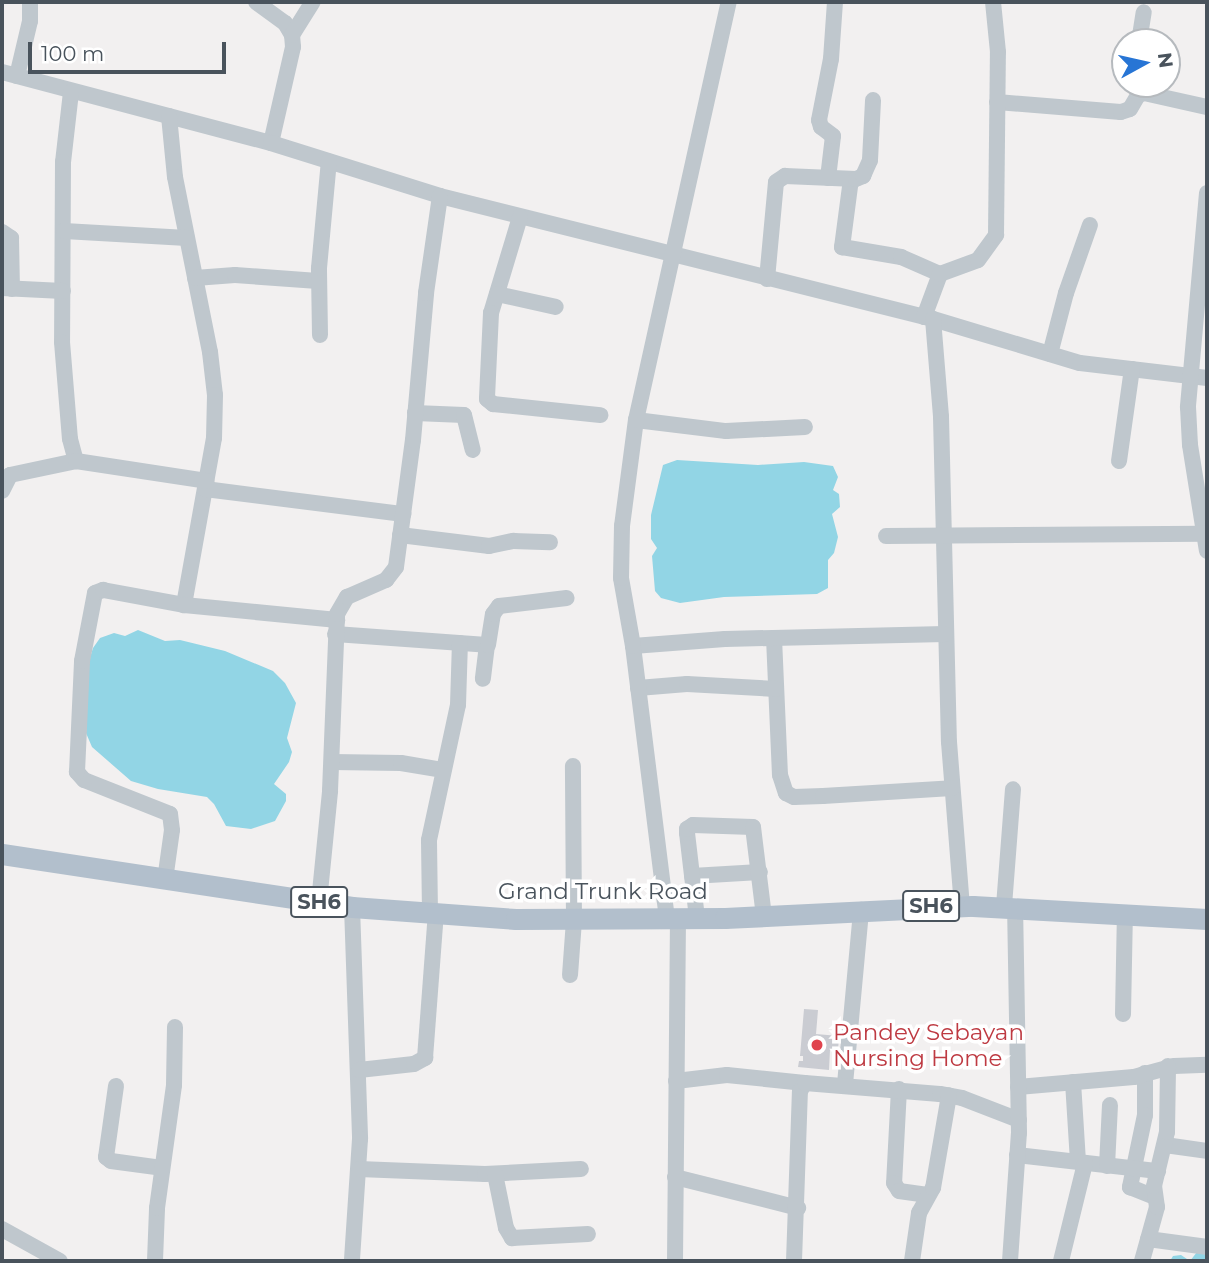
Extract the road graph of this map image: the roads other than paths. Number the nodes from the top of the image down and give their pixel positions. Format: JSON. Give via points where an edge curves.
{"nodes":[{"id":1,"x":30,"y":2,"type":"edge"},
{"id":2,"x":256,"y":2,"type":"edge"},
{"id":3,"x":313,"y":2,"type":"edge"},
{"id":4,"x":729,"y":2,"type":"edge"},
{"id":5,"x":835,"y":2,"type":"edge"},
{"id":6,"x":993,"y":2,"type":"edge"},
{"id":7,"x":1144,"y":12,"type":"dead end"},
{"id":8,"x":1141,"y":28,"type":"edge"},
{"id":9,"x":292,"y":35,"type":"junction"},
{"id":10,"x":10,"y":74,"type":"edge"},
{"id":11,"x":71,"y":92,"type":"junction"},
{"id":12,"x":1181,"y":97,"type":"edge"},
{"id":13,"x":1137,"y":98,"type":"edge"},
{"id":14,"x":873,"y":100,"type":"dead end"},
{"id":15,"x":997,"y":102,"type":"junction"},
{"id":16,"x":1207,"y":107,"type":"edge"},
{"id":17,"x":169,"y":116,"type":"junction"},
{"id":18,"x":271,"y":143,"type":"junction"},
{"id":19,"x":329,"y":161,"type":"junction"},
{"id":20,"x":828,"y":178,"type":"junction"},
{"id":21,"x":850,"y":179,"type":"junction"},
{"id":22,"x":1207,"y":192,"type":"edge"},
{"id":23,"x":440,"y":196,"type":"junction"},
{"id":24,"x":520,"y":217,"type":"junction"},
{"id":25,"x":1090,"y":225,"type":"dead end"},
{"id":26,"x":64,"y":230,"type":"junction"},
{"id":27,"x":2,"y":232,"type":"edge"},
{"id":28,"x":187,"y":238,"type":"junction"},
{"id":29,"x":675,"y":257,"type":"junction"},
{"id":30,"x":940,"y":274,"type":"junction"},
{"id":31,"x":195,"y":278,"type":"junction"},
{"id":32,"x":767,"y":279,"type":"junction"},
{"id":33,"x":318,"y":281,"type":"junction"},
{"id":34,"x":7,"y":288,"type":"edge"},
{"id":35,"x":63,"y":291,"type":"junction"},
{"id":36,"x":497,"y":294,"type":"junction"},
{"id":37,"x":555,"y":307,"type":"dead end"},
{"id":38,"x":928,"y":318,"type":"junction"},
{"id":39,"x":320,"y":335,"type":"dead end"},
{"id":40,"x":1050,"y":354,"type":"junction"},
{"id":41,"x":1132,"y":369,"type":"junction"},
{"id":42,"x":1189,"y":376,"type":"junction"},
{"id":43,"x":1207,"y":378,"type":"edge"},
{"id":44,"x":415,"y":413,"type":"junction"},
{"id":45,"x":600,"y":415,"type":"dead end"},
{"id":46,"x":636,"y":420,"type":"junction"},
{"id":47,"x":805,"y":427,"type":"dead end"},
{"id":48,"x":473,"y":450,"type":"dead end"},
{"id":49,"x":76,"y":461,"type":"junction"},
{"id":50,"x":1119,"y":461,"type":"dead end"},
{"id":51,"x":205,"y":485,"type":"junction"},
{"id":52,"x":2,"y":491,"type":"edge"},
{"id":53,"x":403,"y":514,"type":"junction"},
{"id":54,"x":943,"y":534,"type":"junction"},
{"id":55,"x":1204,"y":534,"type":"junction"},
{"id":56,"x":400,"y":535,"type":"junction"},
{"id":57,"x":886,"y":536,"type":"dead end"},
{"id":58,"x":550,"y":542,"type":"dead end"},
{"id":59,"x":1207,"y":551,"type":"edge"},
{"id":60,"x":567,"y":598,"type":"dead end"},
{"id":61,"x":184,"y":605,"type":"junction"},
{"id":62,"x":336,"y":627,"type":"junction"},
{"id":63,"x":945,"y":634,"type":"junction"},
{"id":64,"x":774,"y":638,"type":"junction"},
{"id":65,"x":460,"y":643,"type":"junction"},
{"id":66,"x":488,"y":645,"type":"junction"},
{"id":67,"x":633,"y":646,"type":"junction"},
{"id":68,"x":484,"y":679,"type":"dead end"},
{"id":69,"x":638,"y":688,"type":"junction"},
{"id":70,"x":776,"y":689,"type":"junction"},
{"id":71,"x":332,"y":762,"type":"junction"},
{"id":72,"x":573,"y":766,"type":"dead end"},
{"id":73,"x":443,"y":770,"type":"junction"},
{"id":74,"x":952,"y":788,"type":"junction"},
{"id":75,"x":1013,"y":789,"type":"dead end"},
{"id":76,"x":688,"y":842,"type":"junction"},
{"id":77,"x":658,"y":846,"type":"junction"},
{"id":78,"x":2,"y":855,"type":"edge"},
{"id":79,"x":760,"y":872,"type":"junction"},
{"id":80,"x":692,"y":876,"type":"junction"},
{"id":81,"x":165,"y":880,"type":"junction"},
{"id":82,"x":319,"y":902,"type":"junction"},
{"id":83,"x":962,"y":906,"type":"junction"},
{"id":84,"x":1009,"y":906,"type":"junction"},
{"id":85,"x":352,"y":907,"type":"junction"},
{"id":86,"x":861,"y":910,"type":"junction"},
{"id":87,"x":433,"y":913,"type":"junction"},
{"id":88,"x":1125,"y":913,"type":"junction"},
{"id":89,"x":764,"y":916,"type":"junction"},
{"id":90,"x":667,"y":919,"type":"junction"},
{"id":91,"x":1207,"y":919,"type":"edge"},
{"id":92,"x":573,"y":920,"type":"junction"},
{"id":93,"x":570,"y":975,"type":"dead end"},
{"id":94,"x":1123,"y":1014,"type":"dead end"},
{"id":95,"x":175,"y":1027,"type":"dead end"},
{"id":96,"x":1207,"y":1065,"type":"edge"},
{"id":97,"x":1168,"y":1066,"type":"junction"},
{"id":98,"x":359,"y":1070,"type":"junction"},
{"id":99,"x":1145,"y":1073,"type":"junction"},
{"id":100,"x":676,"y":1081,"type":"junction"},
{"id":101,"x":1073,"y":1082,"type":"junction"},
{"id":102,"x":805,"y":1083,"type":"junction"},
{"id":103,"x":845,"y":1084,"type":"junction"},
{"id":104,"x":116,"y":1086,"type":"dead end"},
{"id":105,"x":1018,"y":1087,"type":"junction"},
{"id":106,"x":899,"y":1089,"type":"junction"},
{"id":107,"x":949,"y":1095,"type":"junction"},
{"id":108,"x":1110,"y":1105,"type":"dead end"},
{"id":109,"x":1019,"y":1120,"type":"junction"},
{"id":110,"x":1165,"y":1145,"type":"junction"},
{"id":111,"x":1207,"y":1151,"type":"edge"},
{"id":112,"x":1017,"y":1155,"type":"junction"},
{"id":113,"x":1081,"y":1163,"type":"junction"},
{"id":114,"x":1107,"y":1166,"type":"junction"},
{"id":115,"x":162,"y":1168,"type":"junction"},
{"id":116,"x":1133,"y":1168,"type":"junction"},
{"id":117,"x":359,"y":1169,"type":"junction"},
{"id":118,"x":581,"y":1170,"type":"dead end"},
{"id":119,"x":1158,"y":1171,"type":"junction"},
{"id":120,"x":495,"y":1174,"type":"junction"},
{"id":121,"x":675,"y":1177,"type":"junction"},
{"id":122,"x":928,"y":1195,"type":"junction"},
{"id":123,"x":1155,"y":1197,"type":"junction"},
{"id":124,"x":798,"y":1208,"type":"junction"},
{"id":125,"x":2,"y":1229,"type":"edge"},
{"id":126,"x":588,"y":1234,"type":"dead end"},
{"id":127,"x":1148,"y":1239,"type":"junction"},
{"id":128,"x":1207,"y":1247,"type":"edge"},
{"id":129,"x":60,"y":1261,"type":"edge"},
{"id":130,"x":155,"y":1261,"type":"edge"},
{"id":131,"x":352,"y":1261,"type":"edge"},
{"id":132,"x":675,"y":1261,"type":"edge"},
{"id":133,"x":794,"y":1261,"type":"edge"},
{"id":134,"x":912,"y":1261,"type":"edge"},
{"id":135,"x":1010,"y":1261,"type":"edge"},
{"id":136,"x":1060,"y":1261,"type":"edge"},
{"id":137,"x":1142,"y":1261,"type":"edge"}],
"edges":[{"from":1,"to":10,"type":"street","via":[[30,21]]},
{"from":2,"to":9,"type":"street","via":[[285,23]]},
{"from":3,"to":9,"type":"street"},
{"from":4,"to":29,"type":"street"},
{"from":5,"to":20,"type":"street","via":[[831,59],[819,120],[833,136]]},
{"from":6,"to":15,"type":"street"},
{"from":7,"to":8,"type":"street"},
{"from":9,"to":18,"type":"street"},
{"from":10,"to":11,"type":"street"},
{"from":11,"to":17,"type":"street"},
{"from":11,"to":26,"type":"street","via":[[63,162]]},
{"from":12,"to":16,"type":"street"},
{"from":13,"to":15,"type":"street","via":[[1130,109],[1121,112]]},
{"from":14,"to":21,"type":"street","via":[[867,171],[860,179]]},
{"from":15,"to":30,"type":"street","via":[[996,235],[978,260]]},
{"from":17,"to":18,"type":"street"},
{"from":17,"to":28,"type":"street"},
{"from":18,"to":19,"type":"street"},
{"from":19,"to":23,"type":"street"},
{"from":19,"to":33,"type":"street"},
{"from":20,"to":21,"type":"street"},
{"from":20,"to":32,"type":"street","via":[[785,176],[776,182]]},
{"from":21,"to":30,"type":"street","via":[[842,247],[901,257]]},
{"from":22,"to":42,"type":"street"},
{"from":23,"to":24,"type":"street"},
{"from":23,"to":44,"type":"street"},
{"from":24,"to":29,"type":"street"},
{"from":24,"to":36,"type":"street"},
{"from":25,"to":40,"type":"street"},
{"from":26,"to":28,"type":"street"},
{"from":26,"to":35,"type":"street"},
{"from":27,"to":34,"type":"street","via":[[11,238]]},
{"from":28,"to":31,"type":"street"},
{"from":29,"to":32,"type":"street"},
{"from":29,"to":46,"type":"street"},
{"from":30,"to":38,"type":"street","via":[[934,282]]},
{"from":31,"to":33,"type":"street","via":[[235,275]]},
{"from":31,"to":51,"type":"street","via":[[215,395],[216,418]]},
{"from":32,"to":38,"type":"street"},
{"from":33,"to":39,"type":"street"},
{"from":34,"to":35,"type":"street"},
{"from":35,"to":49,"type":"street","via":[[62,370],[69,439]]},
{"from":36,"to":37,"type":"street"},
{"from":36,"to":45,"type":"street","via":[[488,333],[489,402]]},
{"from":38,"to":40,"type":"street"},
{"from":38,"to":54,"type":"street","via":[[941,417]]},
{"from":40,"to":41,"type":"street"},
{"from":41,"to":42,"type":"street"},
{"from":41,"to":50,"type":"street"},
{"from":42,"to":43,"type":"street"},
{"from":42,"to":55,"type":"street","via":[[1190,445]]},
{"from":44,"to":48,"type":"street","via":[[464,415]]},
{"from":44,"to":53,"type":"street"},
{"from":46,"to":47,"type":"street","via":[[726,431]]},
{"from":46,"to":67,"type":"street","via":[[625,489],[621,578]]},
{"from":49,"to":51,"type":"street"},
{"from":49,"to":52,"type":"street","via":[[10,475]]},
{"from":51,"to":53,"type":"street"},
{"from":51,"to":61,"type":"street"},
{"from":53,"to":56,"type":"street"},
{"from":54,"to":55,"type":"street"},
{"from":54,"to":57,"type":"street"},
{"from":54,"to":63,"type":"street"},
{"from":55,"to":59,"type":"street"},
{"from":56,"to":58,"type":"street","via":[[489,546]]},
{"from":56,"to":62,"type":"street","via":[[392,575],[347,597]]},
{"from":60,"to":66,"type":"street","via":[[499,606],[493,614]]},
{"from":61,"to":62,"type":"street"},
{"from":61,"to":81,"type":"street","via":[[103,590],[95,593],[85,636],[76,739],[80,778],[170,814]]},
{"from":62,"to":65,"type":"street"},
{"from":62,"to":71,"type":"street"},
{"from":63,"to":64,"type":"street"},
{"from":63,"to":74,"type":"street"},
{"from":64,"to":67,"type":"street"},
{"from":64,"to":70,"type":"street"},
{"from":65,"to":66,"type":"street"},
{"from":65,"to":73,"type":"street","via":[[458,705]]},
{"from":66,"to":68,"type":"street"},
{"from":67,"to":69,"type":"street"},
{"from":69,"to":70,"type":"street","via":[[687,684]]},
{"from":69,"to":77,"type":"street"},
{"from":70,"to":74,"type":"street","via":[[779,775],[786,793],[794,797]]},
{"from":71,"to":73,"type":"street","via":[[401,763]]},
{"from":71,"to":82,"type":"street"},
{"from":72,"to":92,"type":"street"},
{"from":73,"to":87,"type":"street","via":[[429,840]]},
{"from":74,"to":83,"type":"street"},
{"from":75,"to":84,"type":"street"},
{"from":76,"to":77,"type":"street"},
{"from":76,"to":79,"type":"street","via":[[687,829],[693,825],[751,826]]},
{"from":76,"to":80,"type":"street"},
{"from":77,"to":90,"type":"street"},
{"from":78,"to":81,"type":"main road","name":"Grand Trunk Road","number":"SH6"},
{"from":79,"to":80,"type":"street"},
{"from":79,"to":89,"type":"street"},
{"from":80,"to":90,"type":"street"},
{"from":81,"to":82,"type":"main road","name":"Grand Trunk Road","number":"SH6"},
{"from":82,"to":85,"type":"main road","name":"Grand Trunk Road","number":"SH6"},
{"from":83,"to":84,"type":"main road","name":"Grand Trunk Road","number":"SH6"},
{"from":83,"to":86,"type":"main road","name":"Grand Trunk Road","number":"SH6"},
{"from":84,"to":88,"type":"main road","name":"Grand Trunk Road","number":"SH6"},
{"from":84,"to":105,"type":"street"},
{"from":85,"to":87,"type":"main road","name":"Grand Trunk Road","number":"SH6"},
{"from":85,"to":98,"type":"street"},
{"from":86,"to":89,"type":"main road","name":"Grand Trunk Road","number":"SH6"},
{"from":86,"to":103,"type":"street"},
{"from":87,"to":92,"type":"main road","name":"Grand Trunk Road","number":"SH6"},
{"from":87,"to":98,"type":"street","via":[[425,1058],[414,1064]]},
{"from":88,"to":91,"type":"main road","name":"Grand Trunk Road","number":"SH6"},
{"from":88,"to":94,"type":"street"},
{"from":89,"to":90,"type":"main road","name":"Grand Trunk Road","number":"SH6"},
{"from":90,"to":92,"type":"main road","name":"Grand Trunk Road","number":"SH6"},
{"from":90,"to":100,"type":"street"},
{"from":92,"to":93,"type":"street"},
{"from":95,"to":115,"type":"street","via":[[174,1085]]},
{"from":96,"to":97,"type":"street"},
{"from":97,"to":99,"type":"street"},
{"from":97,"to":110,"type":"street"},
{"from":98,"to":117,"type":"street"},
{"from":99,"to":101,"type":"street"},
{"from":99,"to":116,"type":"street","via":[[1145,1115]]},
{"from":100,"to":102,"type":"street","via":[[727,1075]]},
{"from":100,"to":121,"type":"street"},
{"from":101,"to":105,"type":"street"},
{"from":101,"to":113,"type":"street"},
{"from":102,"to":103,"type":"street"},
{"from":102,"to":124,"type":"street","via":[[800,1098]]},
{"from":103,"to":106,"type":"street"},
{"from":104,"to":115,"type":"street","via":[[106,1157]]},
{"from":105,"to":109,"type":"street"},
{"from":106,"to":107,"type":"street"},
{"from":106,"to":122,"type":"street","via":[[894,1183],[899,1191]]},
{"from":107,"to":109,"type":"street"},
{"from":107,"to":122,"type":"street"},
{"from":108,"to":114,"type":"street"},
{"from":109,"to":112,"type":"street"},
{"from":110,"to":111,"type":"street"},
{"from":110,"to":119,"type":"street"},
{"from":112,"to":113,"type":"street"},
{"from":112,"to":135,"type":"street"},
{"from":113,"to":114,"type":"street"},
{"from":113,"to":136,"type":"street"},
{"from":114,"to":116,"type":"street"},
{"from":115,"to":130,"type":"street"},
{"from":116,"to":119,"type":"street"},
{"from":116,"to":123,"type":"street","via":[[1131,1189]]},
{"from":117,"to":120,"type":"street"},
{"from":117,"to":131,"type":"street"},
{"from":118,"to":120,"type":"street"},
{"from":119,"to":123,"type":"street"},
{"from":120,"to":126,"type":"street","via":[[512,1238]]},
{"from":121,"to":124,"type":"street"},
{"from":121,"to":132,"type":"street"},
{"from":122,"to":134,"type":"street","via":[[919,1213]]},
{"from":123,"to":127,"type":"street","via":[[1157,1207]]},
{"from":124,"to":133,"type":"street"},
{"from":125,"to":129,"type":"street"},
{"from":127,"to":128,"type":"street"},
{"from":127,"to":137,"type":"street"}]}
